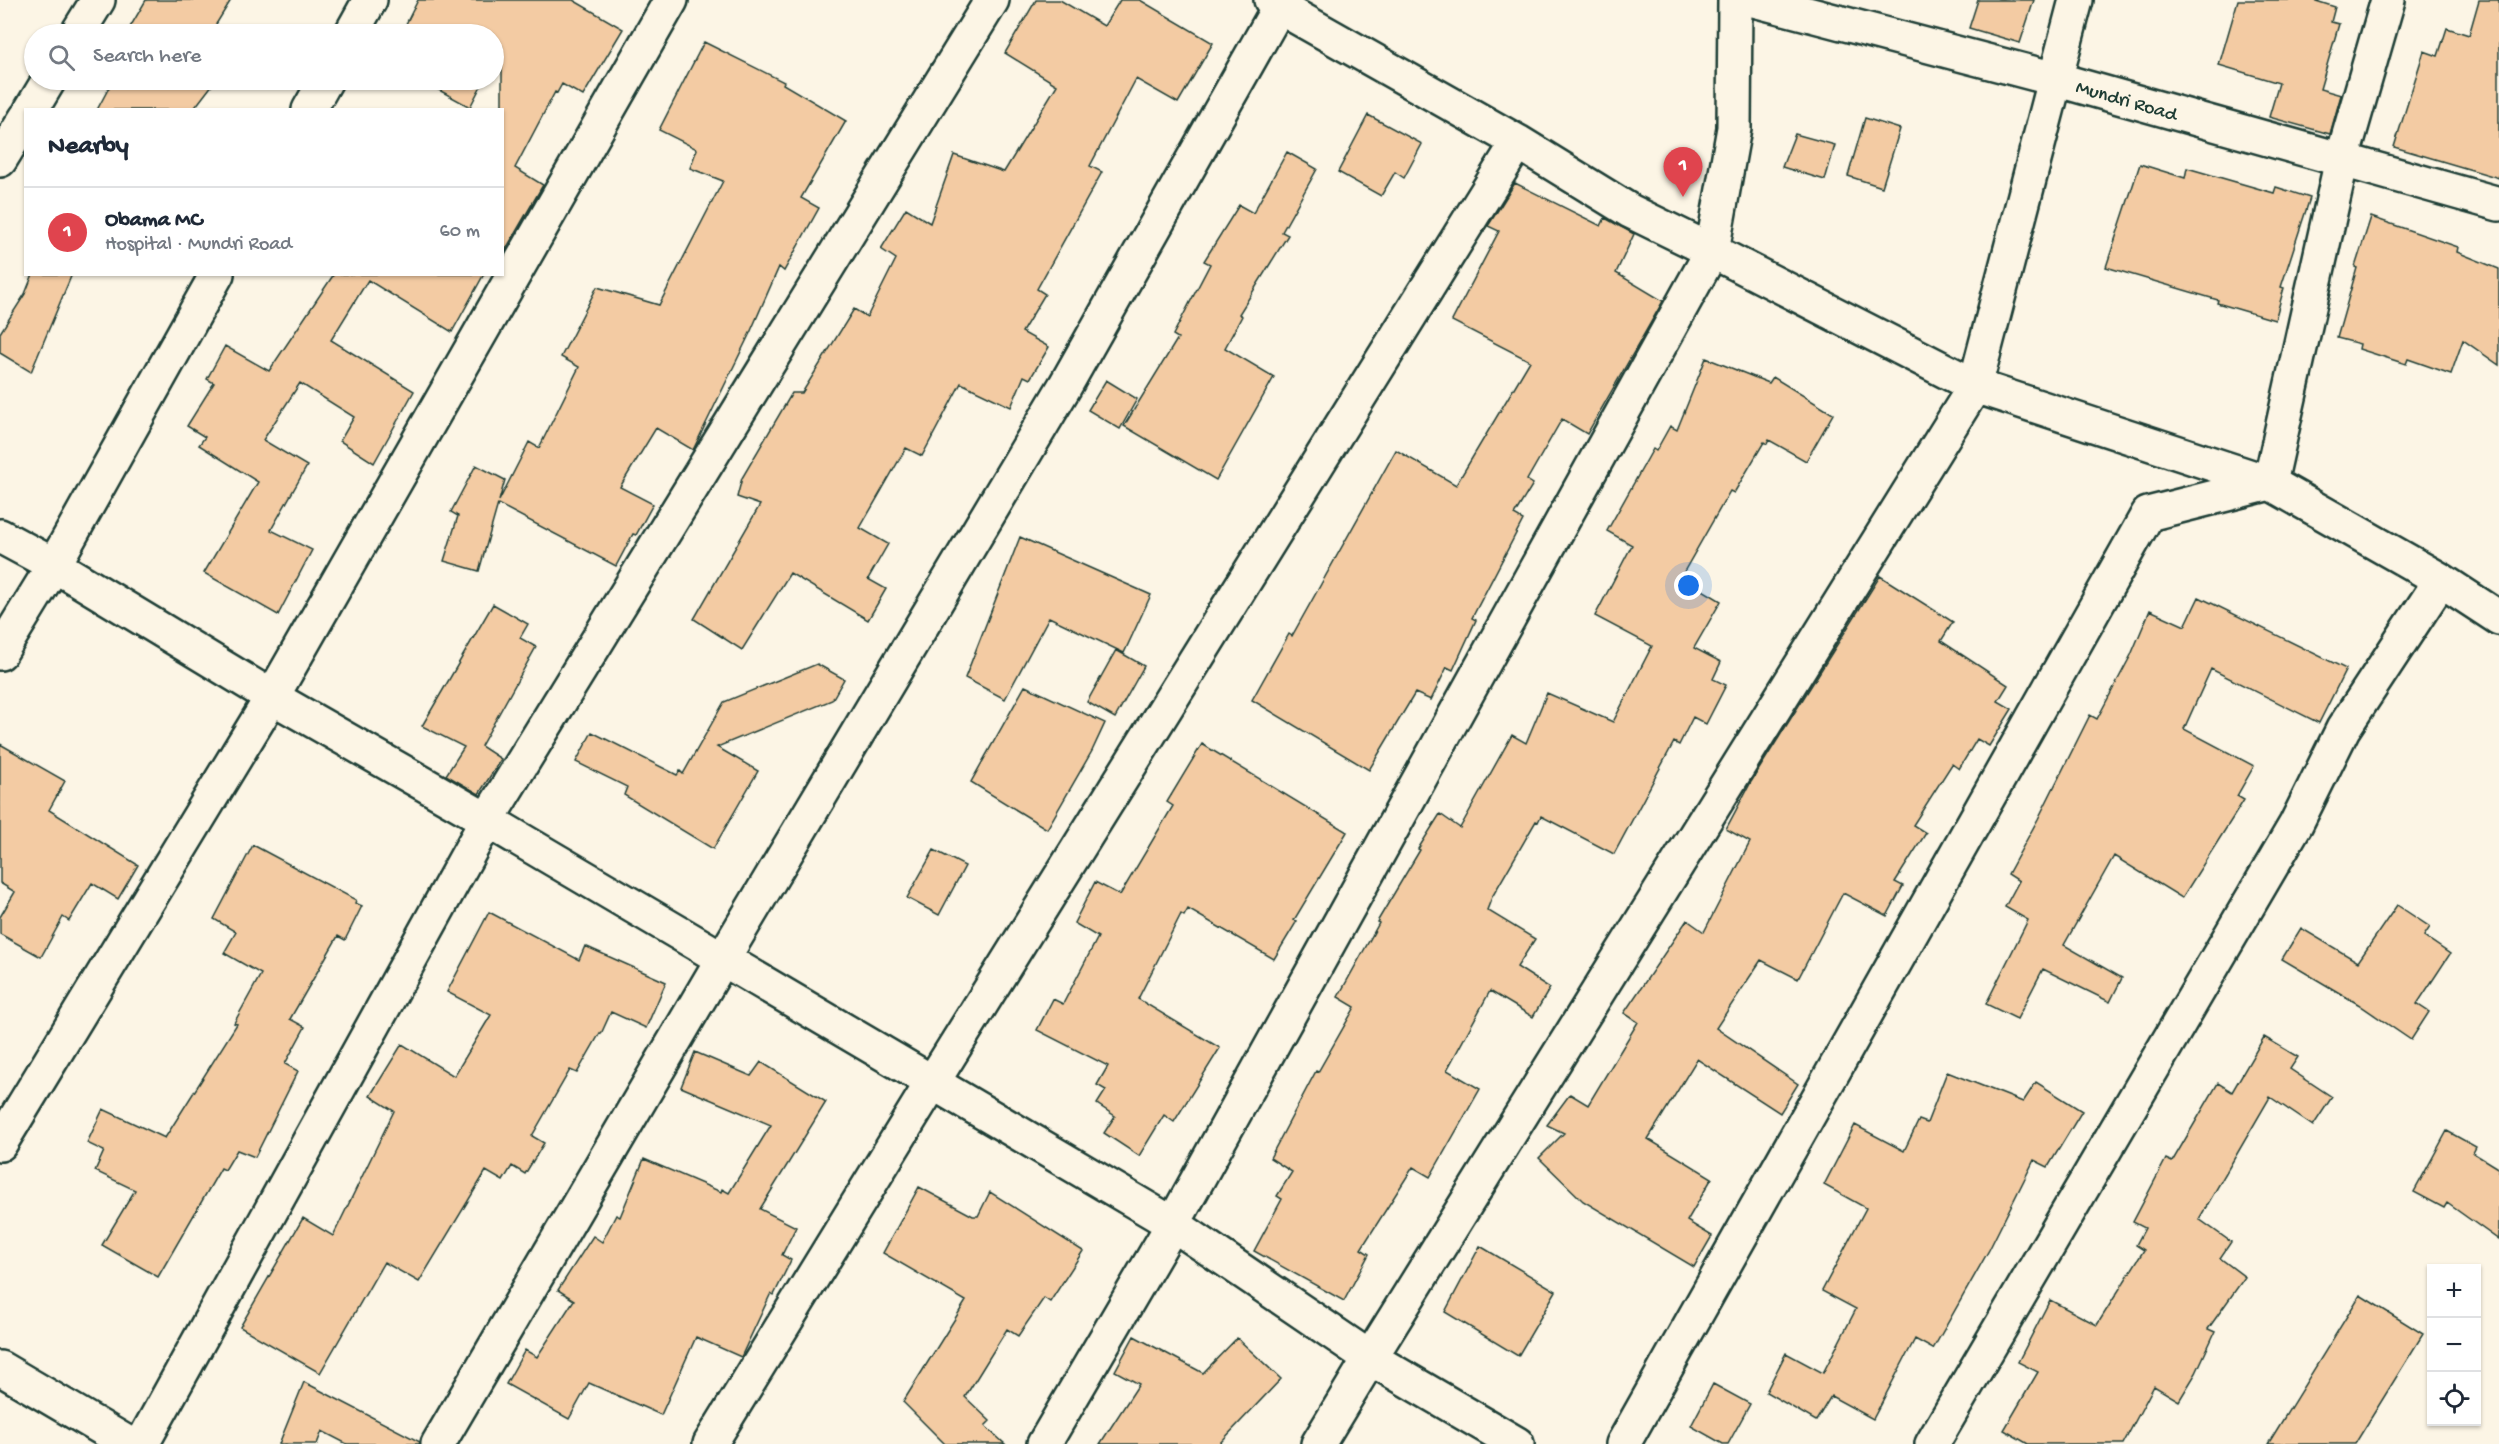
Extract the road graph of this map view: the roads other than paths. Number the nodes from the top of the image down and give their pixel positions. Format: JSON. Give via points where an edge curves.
{"nodes":[{"id":1,"x":98,"y":0,"type":"edge"},
{"id":2,"x":370,"y":0,"type":"edge"},
{"id":3,"x":671,"y":0,"type":"edge"},
{"id":4,"x":992,"y":0,"type":"edge"},
{"id":5,"x":1735,"y":0,"type":"edge"},
{"id":6,"x":1754,"y":0,"type":"edge"},
{"id":7,"x":2076,"y":0,"type":"edge"},
{"id":8,"x":2388,"y":0,"type":"edge"},
{"id":9,"x":1275,"y":3,"type":"edge"},
{"id":10,"x":83,"y":24,"type":"edge"},
{"id":11,"x":357,"y":24,"type":"edge"},
{"id":12,"x":2055,"y":79,"type":"junction"},
{"id":13,"x":43,"y":90,"type":"edge"},
{"id":14,"x":320,"y":90,"type":"edge"},
{"id":15,"x":32,"y":108,"type":"edge"},
{"id":16,"x":310,"y":108,"type":"edge"},
{"id":17,"x":24,"y":121,"type":"edge"},
{"id":18,"x":1518,"y":142,"type":"junction"},
{"id":19,"x":2342,"y":159,"type":"junction"},
{"id":20,"x":0,"y":160,"type":"edge"},
{"id":21,"x":2499,"y":204,"type":"edge"},
{"id":22,"x":1712,"y":251,"type":"junction"},
{"id":23,"x":216,"y":276,"type":"edge"},
{"id":24,"x":1976,"y":386,"type":"junction"},
{"id":25,"x":2270,"y":483,"type":"junction"},
{"id":26,"x":0,"y":536,"type":"edge"},
{"id":27,"x":54,"y":565,"type":"junction"},
{"id":28,"x":2440,"y":580,"type":"junction"},
{"id":29,"x":2499,"y":618,"type":"edge"},
{"id":30,"x":0,"y":653,"type":"edge"},
{"id":31,"x":272,"y":697,"type":"junction"},
{"id":32,"x":487,"y":820,"type":"junction"},
{"id":33,"x":722,"y":960,"type":"junction"},
{"id":34,"x":932,"y":1083,"type":"junction"},
{"id":35,"x":0,"y":1144,"type":"edge"},
{"id":36,"x":1173,"y":1224,"type":"junction"},
{"id":37,"x":1370,"y":1358,"type":"junction"},
{"id":38,"x":0,"y":1368,"type":"edge"},
{"id":39,"x":129,"y":1444,"type":"edge"},
{"id":40,"x":142,"y":1444,"type":"edge"},
{"id":41,"x":438,"y":1444,"type":"edge"},
{"id":42,"x":710,"y":1444,"type":"edge"},
{"id":43,"x":1044,"y":1444,"type":"edge"},
{"id":44,"x":1318,"y":1444,"type":"edge"},
{"id":45,"x":1517,"y":1444,"type":"edge"},
{"id":46,"x":1623,"y":1444,"type":"edge"},
{"id":47,"x":1932,"y":1444,"type":"edge"}],
"edges":[{"from":1,"to":10,"type":"street"},
{"from":2,"to":11,"type":"street"},
{"from":3,"to":31,"type":"street"},
{"from":4,"to":32,"type":"street"},
{"from":5,"to":22,"type":"street","via":[[1734,128]]},
{"from":6,"to":12,"type":"street","name":"Mundri Road"},
{"from":7,"to":12,"type":"street"},
{"from":8,"to":19,"type":"street"},
{"from":9,"to":18,"type":"street"},
{"from":9,"to":33,"type":"street","via":[[1065,386]]},
{"from":12,"to":19,"type":"street","name":"Mundri Road"},
{"from":12,"to":24,"type":"street"},
{"from":13,"to":15,"type":"street"},
{"from":14,"to":16,"type":"street"},
{"from":17,"to":20,"type":"street"},
{"from":18,"to":22,"type":"street","via":[[1630,212]]},
{"from":18,"to":34,"type":"street"},
{"from":19,"to":21,"type":"street","name":"Mundri Road"},
{"from":19,"to":25,"type":"street"},
{"from":22,"to":24,"type":"street"},
{"from":22,"to":36,"type":"street"},
{"from":23,"to":27,"type":"street"},
{"from":24,"to":25,"type":"street"},
{"from":24,"to":37,"type":"street"},
{"from":25,"to":28,"type":"street"},
{"from":25,"to":46,"type":"street","via":[[2148,514]]},
{"from":26,"to":27,"type":"street"},
{"from":27,"to":30,"type":"street"},
{"from":27,"to":31,"type":"street"},
{"from":28,"to":29,"type":"street"},
{"from":28,"to":47,"type":"street","via":[[2343,729],[2296,824]]},
{"from":31,"to":32,"type":"street"},
{"from":31,"to":35,"type":"street"},
{"from":32,"to":33,"type":"street"},
{"from":32,"to":40,"type":"street"},
{"from":33,"to":34,"type":"street"},
{"from":33,"to":41,"type":"street"},
{"from":34,"to":36,"type":"street"},
{"from":34,"to":42,"type":"street"},
{"from":36,"to":37,"type":"street"},
{"from":36,"to":43,"type":"street"},
{"from":37,"to":44,"type":"street"},
{"from":37,"to":45,"type":"street"},
{"from":38,"to":39,"type":"street"}]}
